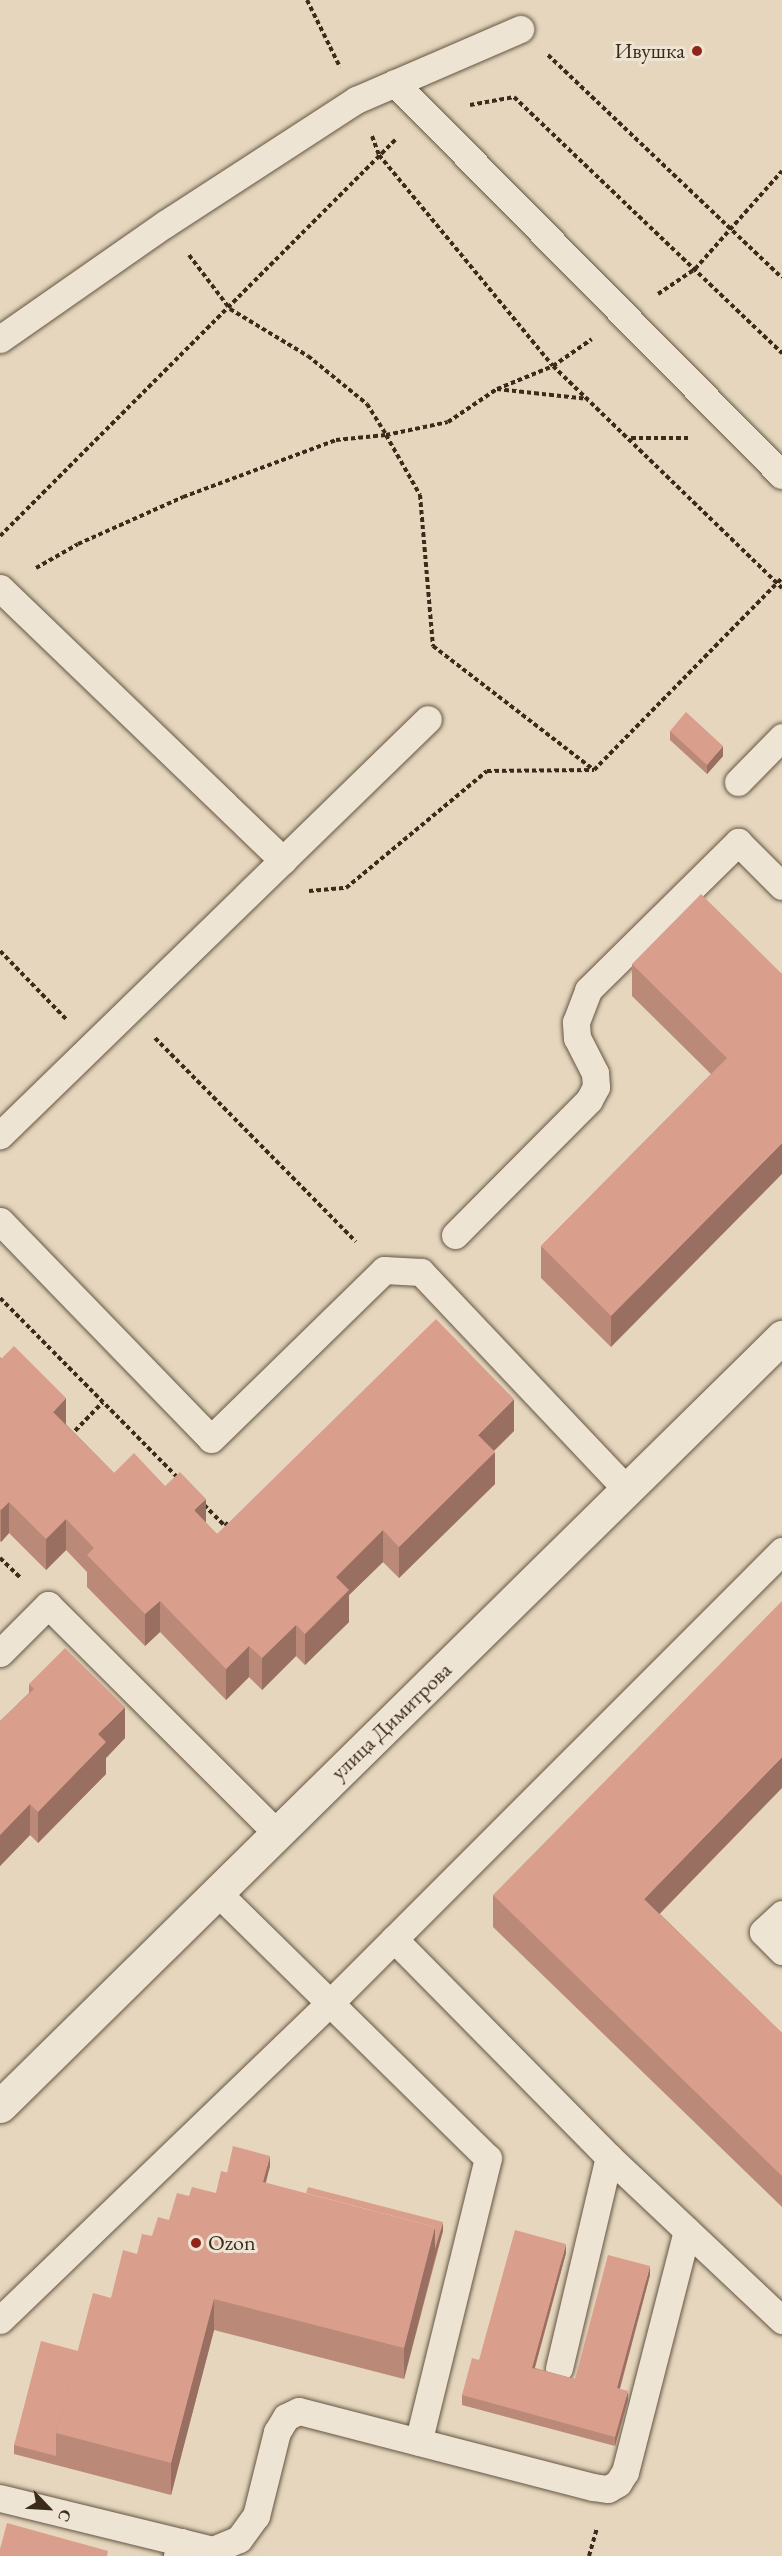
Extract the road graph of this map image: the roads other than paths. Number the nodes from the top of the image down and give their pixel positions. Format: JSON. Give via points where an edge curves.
{"nodes":[{"id":1,"x":520,"y":29,"type":"road end"},
{"id":2,"x":395,"y":83,"type":"junction"},
{"id":3,"x":0,"y":339,"type":"edge"},
{"id":4,"x":782,"y":475,"type":"edge"},
{"id":5,"x":0,"y":588,"type":"edge"},
{"id":6,"x":428,"y":719,"type":"dead end"},
{"id":7,"x":782,"y":737,"type":"edge"},
{"id":8,"x":738,"y":782,"type":"dead end"},
{"id":9,"x":282,"y":860,"type":"junction"},
{"id":10,"x":782,"y":886,"type":"edge"},
{"id":11,"x":0,"y":1135,"type":"edge"},
{"id":12,"x":0,"y":1221,"type":"edge"},
{"id":13,"x":455,"y":1235,"type":"dead end"},
{"id":14,"x":782,"y":1337,"type":"edge"},
{"id":15,"x":627,"y":1490,"type":"junction"},
{"id":16,"x":782,"y":1551,"type":"edge"},
{"id":17,"x":0,"y":1653,"type":"edge"},
{"id":18,"x":277,"y":1833,"type":"junction"},
{"id":19,"x":218,"y":1893,"type":"junction"},
{"id":20,"x":782,"y":1914,"type":"edge"},
{"id":21,"x":394,"y":1939,"type":"junction"},
{"id":22,"x":782,"y":1951,"type":"edge"},
{"id":23,"x":331,"y":2002,"type":"junction"},
{"id":24,"x":0,"y":2106,"type":"edge"},
{"id":25,"x":609,"y":2157,"type":"junction"},
{"id":26,"x":687,"y":2231,"type":"junction"},
{"id":27,"x":0,"y":2320,"type":"edge"},
{"id":28,"x":782,"y":2320,"type":"edge"},
{"id":29,"x":559,"y":2368,"type":"dead end"},
{"id":30,"x":418,"y":2442,"type":"junction"},
{"id":31,"x":0,"y":2498,"type":"edge"},
{"id":32,"x":179,"y":2549,"type":"edge"}],
"edges":[{"from":1,"to":2,"type":"lane"},
{"from":2,"to":3,"type":"lane","via":[[356,100],[165,224]]},
{"from":2,"to":4,"type":"lane"},
{"from":5,"to":9,"type":"lane"},
{"from":6,"to":9,"type":"lane"},
{"from":7,"to":8,"type":"lane"},
{"from":9,"to":11,"type":"lane"},
{"from":10,"to":13,"type":"lane","via":[[738,842],[588,990],[576,1022],[577,1038],[595,1073],[596,1087],[589,1100]]},
{"from":12,"to":15,"type":"lane","via":[[211,1439],[384,1270],[421,1272]]},
{"from":14,"to":15,"type":"street","name":"улица Димитрова"},
{"from":15,"to":18,"type":"street","name":"улица Димитрова"},
{"from":16,"to":21,"type":"lane"},
{"from":17,"to":18,"type":"lane","via":[[48,1605]]},
{"from":18,"to":19,"type":"street","name":"улица Димитрова"},
{"from":19,"to":23,"type":"lane"},
{"from":19,"to":24,"type":"street","name":"улица Димитрова"},
{"from":20,"to":22,"type":"lane","via":[[764,1932]]},
{"from":21,"to":23,"type":"lane"},
{"from":21,"to":25,"type":"lane"},
{"from":23,"to":27,"type":"lane"},
{"from":23,"to":30,"type":"lane","via":[[488,2158]]},
{"from":25,"to":26,"type":"lane"},
{"from":25,"to":29,"type":"lane"},
{"from":26,"to":28,"type":"lane"},
{"from":26,"to":30,"type":"lane","via":[[625,2472],[618,2483],[608,2489],[593,2487]]},
{"from":30,"to":32,"type":"lane","via":[[299,2411],[286,2417],[277,2432],[256,2516],[239,2539],[213,2550]]},
{"from":31,"to":32,"type":"lane"}]}
